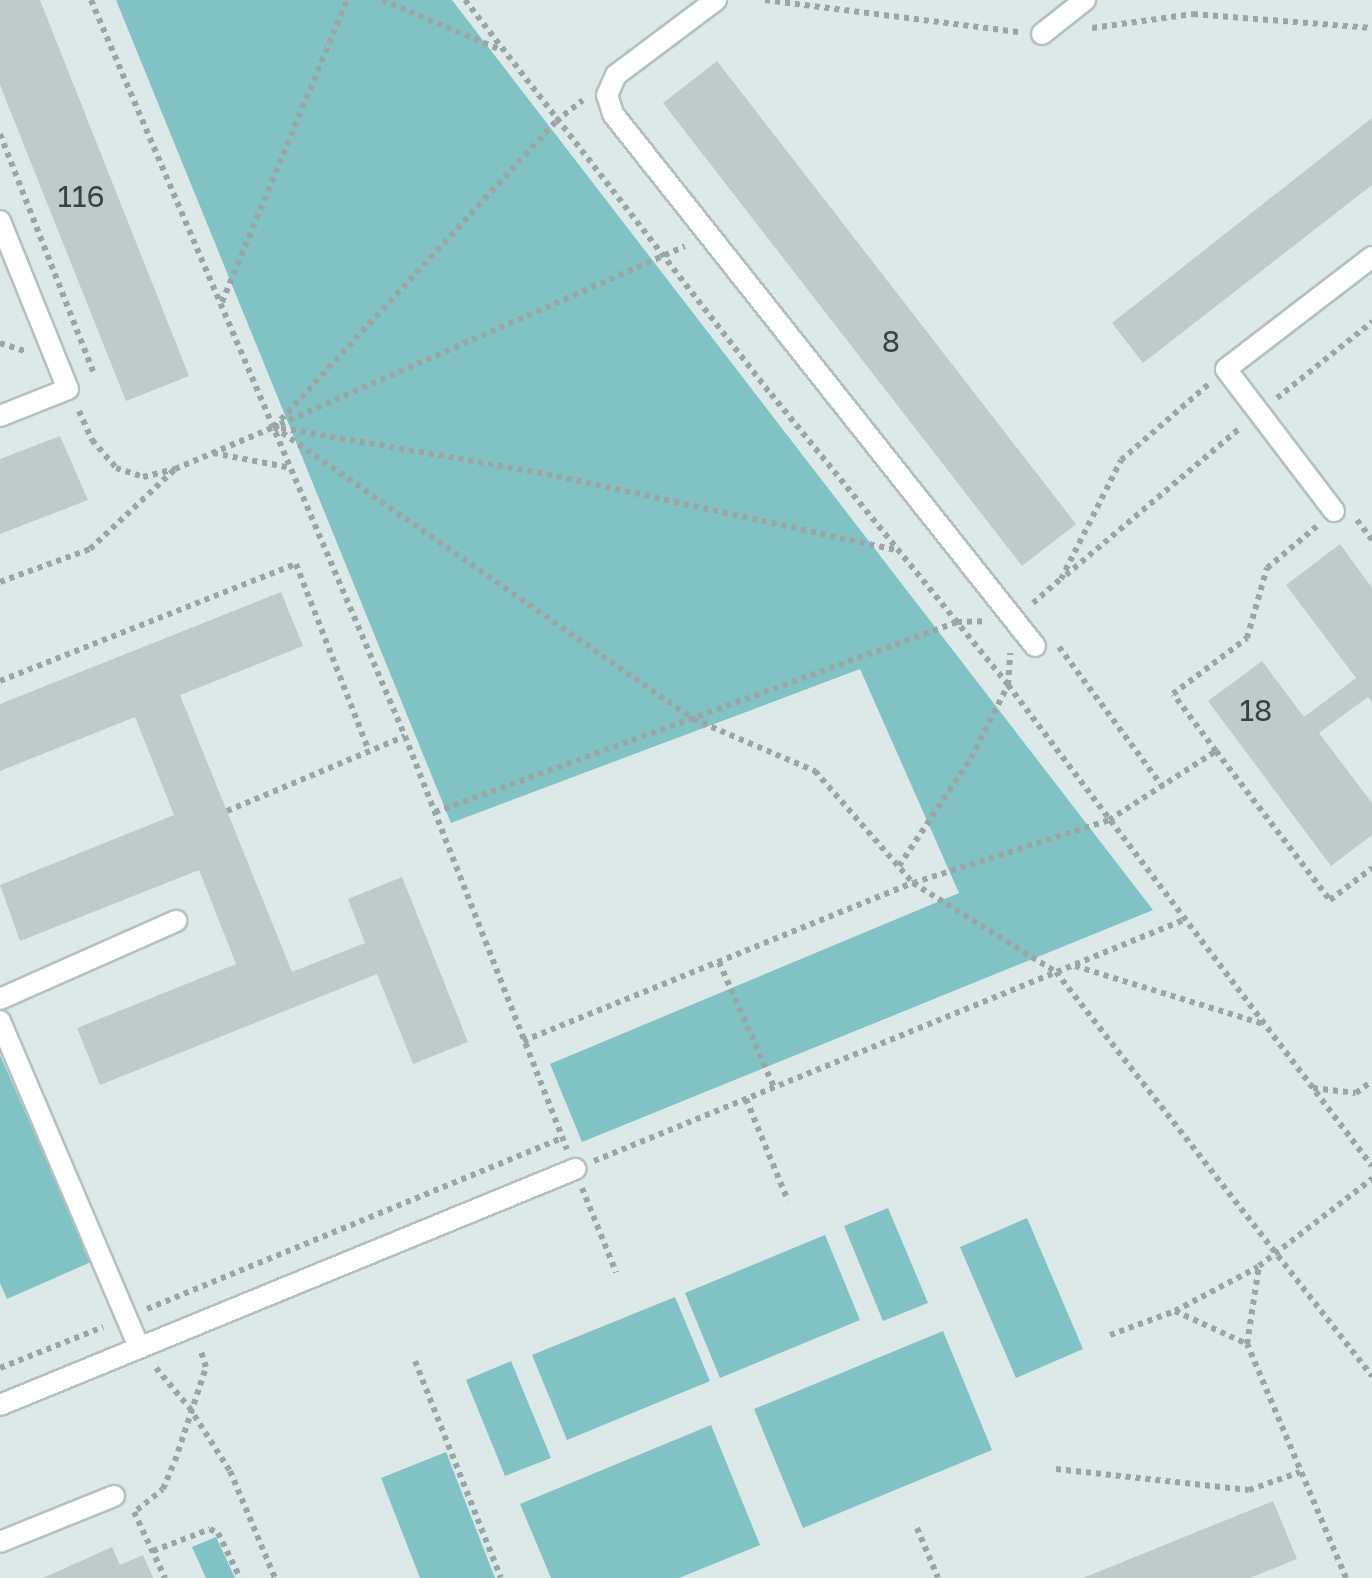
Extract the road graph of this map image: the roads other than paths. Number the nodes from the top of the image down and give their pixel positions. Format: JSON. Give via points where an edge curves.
{"nodes":[{"id":1,"x":716,"y":0,"type":"edge"},
{"id":2,"x":1085,"y":0,"type":"edge"},
{"id":3,"x":1042,"y":34,"type":"dead end"},
{"id":4,"x":0,"y":221,"type":"edge"},
{"id":5,"x":1372,"y":257,"type":"edge"},
{"id":6,"x":0,"y":416,"type":"edge"},
{"id":7,"x":1334,"y":511,"type":"road end"},
{"id":8,"x":1043,"y":641,"type":"road end"},
{"id":9,"x":176,"y":921,"type":"dead end"},
{"id":10,"x":0,"y":1000,"type":"edge"},
{"id":11,"x":0,"y":1021,"type":"edge"},
{"id":12,"x":574,"y":1169,"type":"road end"},
{"id":13,"x":139,"y":1347,"type":"junction"},
{"id":14,"x":0,"y":1405,"type":"edge"},
{"id":15,"x":114,"y":1496,"type":"dead end"},
{"id":16,"x":0,"y":1542,"type":"edge"}],
"edges":[{"from":1,"to":8,"type":"lane","via":[[616,75],[607,95],[613,114],[1012,620]]},
{"from":2,"to":3,"type":"lane"},
{"from":4,"to":6,"type":"lane","via":[[68,389]]},
{"from":5,"to":7,"type":"lane","via":[[1226,370]]},
{"from":9,"to":10,"type":"lane"},
{"from":11,"to":13,"type":"lane"},
{"from":12,"to":13,"type":"lane"},
{"from":13,"to":14,"type":"lane"},
{"from":15,"to":16,"type":"lane"}]}
